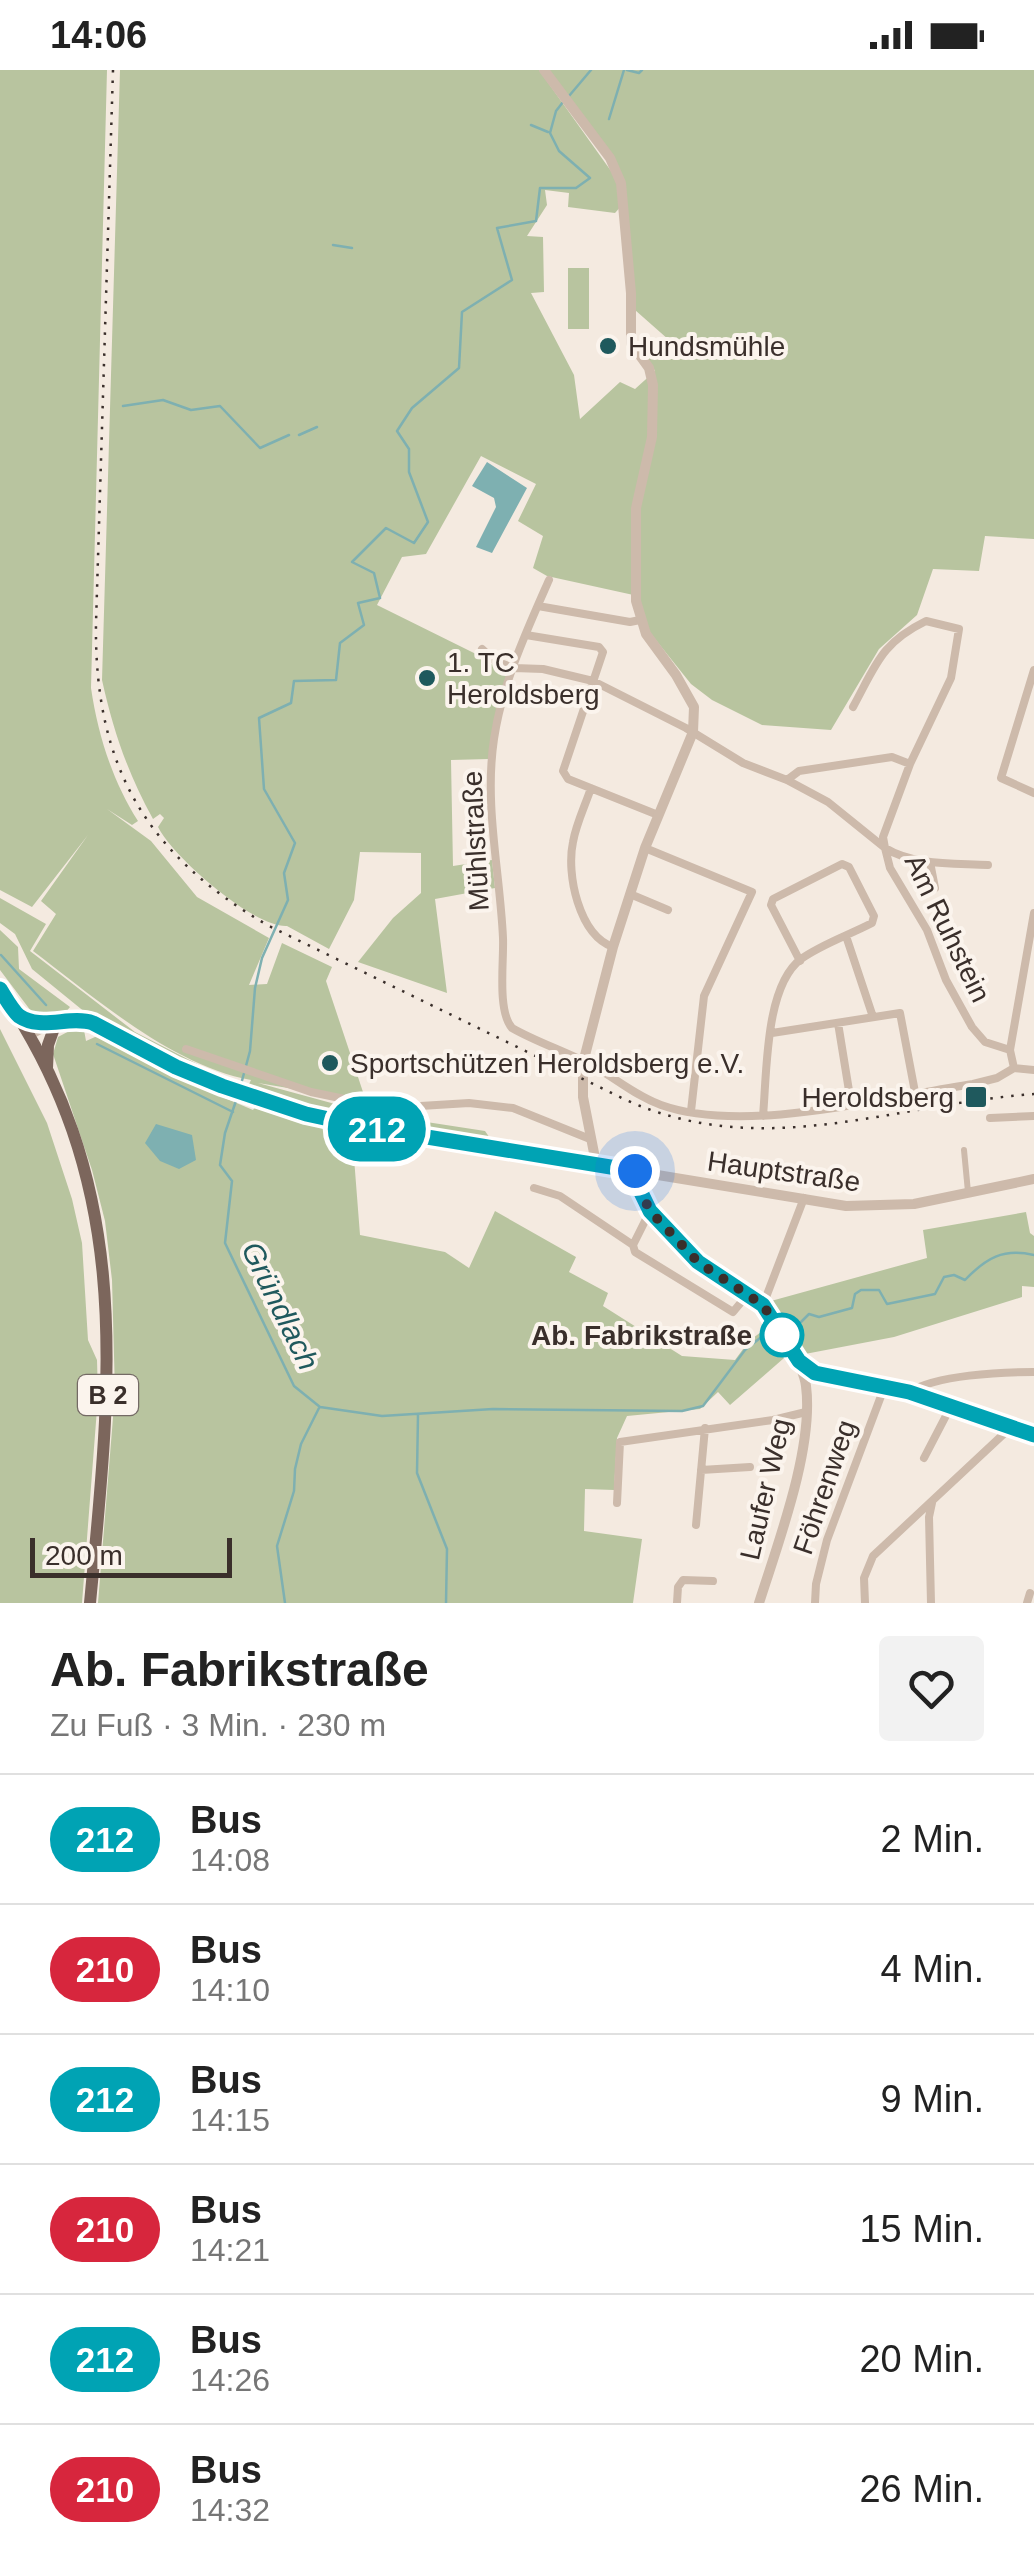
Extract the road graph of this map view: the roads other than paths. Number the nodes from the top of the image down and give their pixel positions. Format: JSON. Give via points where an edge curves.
{"nodes":[{"id":1,"x":544,"y":70,"type":"edge"},
{"id":2,"x":549,"y":580,"type":"dead end"},
{"id":3,"x":538,"y":606,"type":"junction"},
{"id":4,"x":640,"y":620,"type":"junction"},
{"id":5,"x":526,"y":636,"type":"junction"},
{"id":6,"x":482,"y":649,"type":"dead end"},
{"id":7,"x":514,"y":668,"type":"junction"},
{"id":8,"x":1034,"y":670,"type":"edge"},
{"id":9,"x":593,"y":681,"type":"junction"},
{"id":10,"x":853,"y":707,"type":"dead end"},
{"id":11,"x":693,"y":732,"type":"junction"},
{"id":12,"x":910,"y":764,"type":"junction"},
{"id":13,"x":788,"y":780,"type":"junction"},
{"id":14,"x":590,"y":788,"type":"junction"},
{"id":15,"x":1034,"y":793,"type":"edge"},
{"id":16,"x":658,"y":815,"type":"junction"},
{"id":17,"x":644,"y":848,"type":"junction"},
{"id":18,"x":885,"y":848,"type":"junction"},
{"id":19,"x":930,"y":862,"type":"junction"},
{"id":20,"x":988,"y":866,"type":"dead end"},
{"id":21,"x":936,"y":888,"type":"dead end"},
{"id":22,"x":630,"y":894,"type":"junction"},
{"id":23,"x":668,"y":910,"type":"dead end"},
{"id":24,"x":1034,"y":913,"type":"edge"},
{"id":25,"x":846,"y":936,"type":"junction"},
{"id":26,"x":613,"y":947,"type":"junction"},
{"id":27,"x":800,"y":960,"type":"junction"},
{"id":28,"x":0,"y":988,"type":"edge"},
{"id":29,"x":18,"y":1015,"type":"junction"},
{"id":30,"x":873,"y":1016,"type":"junction"},
{"id":31,"x":838,"y":1024,"type":"junction"},
{"id":32,"x":52,"y":1027,"type":"junction"},
{"id":33,"x":772,"y":1033,"type":"junction"},
{"id":34,"x":31,"y":1040,"type":"junction"},
{"id":35,"x":186,"y":1049,"type":"dead end"},
{"id":36,"x":1010,"y":1050,"type":"junction"},
{"id":37,"x":583,"y":1063,"type":"junction"},
{"id":38,"x":1014,"y":1068,"type":"junction"},
{"id":39,"x":1034,"y":1070,"type":"edge"},
{"id":40,"x":49,"y":1075,"type":"junction"},
{"id":41,"x":915,"y":1092,"type":"junction"},
{"id":42,"x":851,"y":1103,"type":"junction"},
{"id":43,"x":691,"y":1111,"type":"junction"},
{"id":44,"x":762,"y":1116,"type":"junction"},
{"id":45,"x":1034,"y":1116,"type":"edge"},
{"id":46,"x":990,"y":1118,"type":"dead end"},
{"id":47,"x":590,"y":1139,"type":"junction"},
{"id":48,"x":964,"y":1150,"type":"dead end"},
{"id":49,"x":592,"y":1164,"type":"junction"},
{"id":50,"x":635,"y":1171,"type":"junction"},
{"id":51,"x":1034,"y":1180,"type":"edge"},
{"id":52,"x":534,"y":1188,"type":"dead end"},
{"id":53,"x":968,"y":1192,"type":"junction"},
{"id":54,"x":804,"y":1198,"type":"junction"},
{"id":55,"x":650,"y":1211,"type":"junction"},
{"id":56,"x":633,"y":1245,"type":"junction"},
{"id":57,"x":748,"y":1294,"type":"junction"},
{"id":58,"x":763,"y":1305,"type":"junction"},
{"id":59,"x":799,"y":1361,"type":"junction"},
{"id":60,"x":1034,"y":1372,"type":"edge"},
{"id":61,"x":815,"y":1373,"type":"junction"},
{"id":62,"x":806,"y":1385,"type":"junction"},
{"id":63,"x":884,"y":1388,"type":"junction"},
{"id":64,"x":909,"y":1392,"type":"junction"},
{"id":65,"x":950,"y":1408,"type":"junction"},
{"id":66,"x":806,"y":1412,"type":"junction"},
{"id":67,"x":705,"y":1428,"type":"junction"},
{"id":68,"x":1009,"y":1429,"type":"junction"},
{"id":69,"x":1034,"y":1435,"type":"edge"},
{"id":70,"x":924,"y":1458,"type":"dead end"},
{"id":71,"x":750,"y":1467,"type":"dead end"},
{"id":72,"x":701,"y":1470,"type":"junction"},
{"id":73,"x":932,"y":1502,"type":"junction"},
{"id":74,"x":617,"y":1503,"type":"dead end"},
{"id":75,"x":696,"y":1525,"type":"dead end"},
{"id":76,"x":713,"y":1581,"type":"dead end"},
{"id":77,"x":90,"y":1603,"type":"edge"},
{"id":78,"x":677,"y":1603,"type":"edge"},
{"id":79,"x":759,"y":1603,"type":"edge"},
{"id":80,"x":815,"y":1603,"type":"edge"},
{"id":81,"x":864,"y":1603,"type":"edge"},
{"id":82,"x":930,"y":1603,"type":"edge"}],
"edges":[{"from":1,"to":4,"type":"street","via":[[602,147],[624,196],[632,343],[653,386],[635,547]]},
{"from":2,"to":3,"type":"street","name":"Mühlstraße"},
{"from":3,"to":4,"type":"street"},
{"from":3,"to":5,"type":"street","name":"Mühlstraße"},
{"from":4,"to":11,"type":"street","via":[[687,692]]},
{"from":5,"to":7,"type":"street","name":"Mühlstraße"},
{"from":5,"to":9,"type":"street","via":[[599,647]]},
{"from":6,"to":7,"type":"street"},
{"from":7,"to":9,"type":"street","name":"Am Ruhstein"},
{"from":7,"to":37,"type":"street","name":"Mühlstraße","via":[[494,740],[492,776],[504,1016],[512,1028]]},
{"from":8,"to":15,"type":"street","via":[[1001,778]]},
{"from":9,"to":11,"type":"street","name":"Am Ruhstein"},
{"from":9,"to":14,"type":"street","via":[[563,771]]},
{"from":10,"to":12,"type":"street","via":[[900,634],[926,620],[959,629],[951,678]]},
{"from":11,"to":13,"type":"street","name":"Am Ruhstein","via":[[743,763]]},
{"from":11,"to":16,"type":"street"},
{"from":12,"to":13,"type":"street","via":[[892,757],[799,771]]},
{"from":12,"to":18,"type":"street","via":[[883,837]]},
{"from":13,"to":18,"type":"street","name":"Am Ruhstein"},
{"from":14,"to":16,"type":"street"},
{"from":14,"to":26,"type":"street","via":[[573,841],[575,892],[596,938]]},
{"from":16,"to":17,"type":"street"},
{"from":17,"to":22,"type":"street"},
{"from":17,"to":43,"type":"street","via":[[752,892],[704,996]]},
{"from":18,"to":19,"type":"street"},
{"from":18,"to":36,"type":"street","name":"Am Ruhstein","via":[[972,1028],[985,1042]]},
{"from":19,"to":20,"type":"street"},
{"from":19,"to":21,"type":"street"},
{"from":22,"to":23,"type":"street"},
{"from":22,"to":26,"type":"street"},
{"from":24,"to":36,"type":"street"},
{"from":25,"to":27,"type":"street"},
{"from":25,"to":27,"type":"street","via":[[874,916],[842,864],[773,900]]},
{"from":25,"to":30,"type":"street"},
{"from":26,"to":37,"type":"street"},
{"from":27,"to":33,"type":"street","via":[[778,991]]},
{"from":28,"to":29,"type":"main road","number":"B 2"},
{"from":29,"to":32,"type":"main road"},
{"from":29,"to":34,"type":"main road","number":"B 2"},
{"from":30,"to":31,"type":"street"},
{"from":30,"to":41,"type":"street","via":[[900,1013]]},
{"from":31,"to":33,"type":"street"},
{"from":31,"to":42,"type":"street"},
{"from":32,"to":34,"type":"street","name":"Hauptstraße"},
{"from":32,"to":40,"type":"main road"},
{"from":32,"to":49,"type":"street","name":"Hauptstraße","via":[[70,1020],[93,1023],[222,1086],[366,1127]]},
{"from":33,"to":44,"type":"street"},
{"from":34,"to":40,"type":"main road","number":"B 2"},
{"from":35,"to":47,"type":"street","via":[[251,1074],[388,1108],[513,1108]]},
{"from":36,"to":38,"type":"street"},
{"from":37,"to":43,"type":"street","via":[[627,1090]]},
{"from":37,"to":47,"type":"street"},
{"from":38,"to":39,"type":"street"},
{"from":38,"to":41,"type":"street","via":[[997,1078]]},
{"from":40,"to":77,"type":"main road","number":"B 2","via":[[89,1187],[106,1302],[108,1398]]},
{"from":41,"to":42,"type":"street"},
{"from":42,"to":44,"type":"street"},
{"from":43,"to":44,"type":"street"},
{"from":45,"to":46,"type":"street"},
{"from":47,"to":49,"type":"street"},
{"from":48,"to":53,"type":"street"},
{"from":49,"to":50,"type":"street","name":"Hauptstraße"},
{"from":50,"to":54,"type":"street","name":"Hauptstraße"},
{"from":50,"to":55,"type":"street"},
{"from":51,"to":53,"type":"street","name":"Hauptstraße"},
{"from":52,"to":56,"type":"street","via":[[560,1196]]},
{"from":53,"to":54,"type":"street","name":"Hauptstraße","via":[[873,1207]]},
{"from":54,"to":58,"type":"street"},
{"from":55,"to":56,"type":"street"},
{"from":55,"to":57,"type":"street","via":[[698,1262]]},
{"from":56,"to":57,"type":"street","via":[[733,1312]]},
{"from":57,"to":58,"type":"street"},
{"from":58,"to":59,"type":"street","name":"Laufer Weg"},
{"from":59,"to":61,"type":"street"},
{"from":59,"to":62,"type":"street","name":"Laufer Weg"},
{"from":60,"to":64,"type":"street"},
{"from":61,"to":62,"type":"street","name":"Laufer Weg"},
{"from":61,"to":63,"type":"street"},
{"from":62,"to":66,"type":"street","name":"Laufer Weg"},
{"from":63,"to":64,"type":"street"},
{"from":63,"to":80,"type":"street","name":"Föhrenweg","via":[[827,1540]]},
{"from":64,"to":65,"type":"street"},
{"from":65,"to":68,"type":"street"},
{"from":65,"to":70,"type":"street"},
{"from":66,"to":67,"type":"street"},
{"from":66,"to":79,"type":"street","name":"Laufer Weg","via":[[797,1473]]},
{"from":67,"to":72,"type":"street"},
{"from":67,"to":74,"type":"street","via":[[620,1442]]},
{"from":68,"to":69,"type":"street"},
{"from":68,"to":73,"type":"street"},
{"from":71,"to":72,"type":"street"},
{"from":72,"to":75,"type":"street"},
{"from":73,"to":81,"type":"street","via":[[873,1556]]},
{"from":73,"to":82,"type":"street"},
{"from":76,"to":78,"type":"street","via":[[683,1580]]}]}
